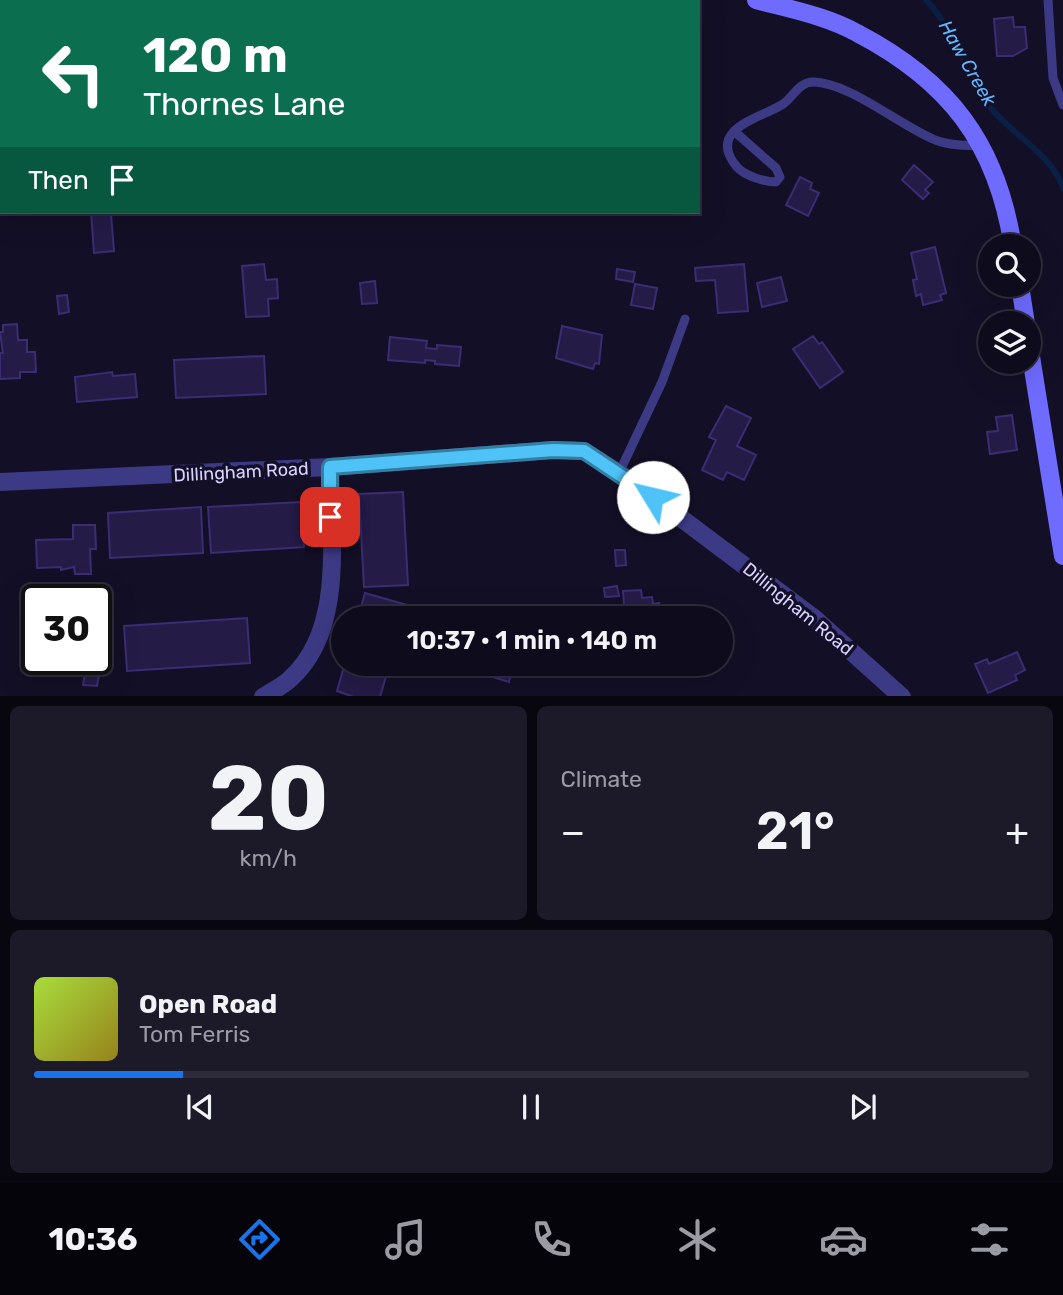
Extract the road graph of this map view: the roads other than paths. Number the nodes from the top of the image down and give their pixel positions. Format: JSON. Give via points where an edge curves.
{"nodes":[{"id":1,"x":756,"y":0,"type":"edge"},
{"id":2,"x":1048,"y":0,"type":"edge"},
{"id":3,"x":1063,"y":105,"type":"edge"},
{"id":4,"x":734,"y":131,"type":"junction"},
{"id":5,"x":982,"y":146,"type":"junction"},
{"id":6,"x":1010,"y":234,"type":"edge"},
{"id":7,"x":685,"y":319,"type":"dead end"},
{"id":8,"x":1034,"y":374,"type":"edge"},
{"id":9,"x":330,"y":467,"type":"junction"},
{"id":10,"x":619,"y":473,"type":"junction"},
{"id":11,"x":0,"y":482,"type":"edge"},
{"id":12,"x":1060,"y":524,"type":"edge"},
{"id":13,"x":1063,"y":556,"type":"edge"},
{"id":14,"x":263,"y":696,"type":"edge"},
{"id":15,"x":902,"y":696,"type":"edge"}],
"edges":[{"from":1,"to":5,"type":"street","via":[[856,32],[883,49],[923,75],[956,105]]},
{"from":2,"to":3,"type":"lane","via":[[1053,78]]},
{"from":4,"to":4,"type":"lane","via":[[730,157],[740,170],[776,182],[780,177],[776,168]]},
{"from":4,"to":5,"type":"lane","via":[[812,82],[861,99],[937,141]]},
{"from":5,"to":6,"type":"street","via":[[1000,191]]},
{"from":7,"to":10,"type":"lane","via":[[662,382]]},
{"from":8,"to":12,"type":"street"},
{"from":9,"to":10,"type":"street","name":"Dillingham Road","via":[[553,450],[584,451]]},
{"from":9,"to":11,"type":"street","name":"Dillingham Road"},
{"from":9,"to":14,"type":"street","via":[[330,591],[324,623],[309,655],[290,679]]},
{"from":10,"to":15,"type":"street","name":"Dillingham Road","via":[[814,618]]},
{"from":12,"to":13,"type":"street"}]}
